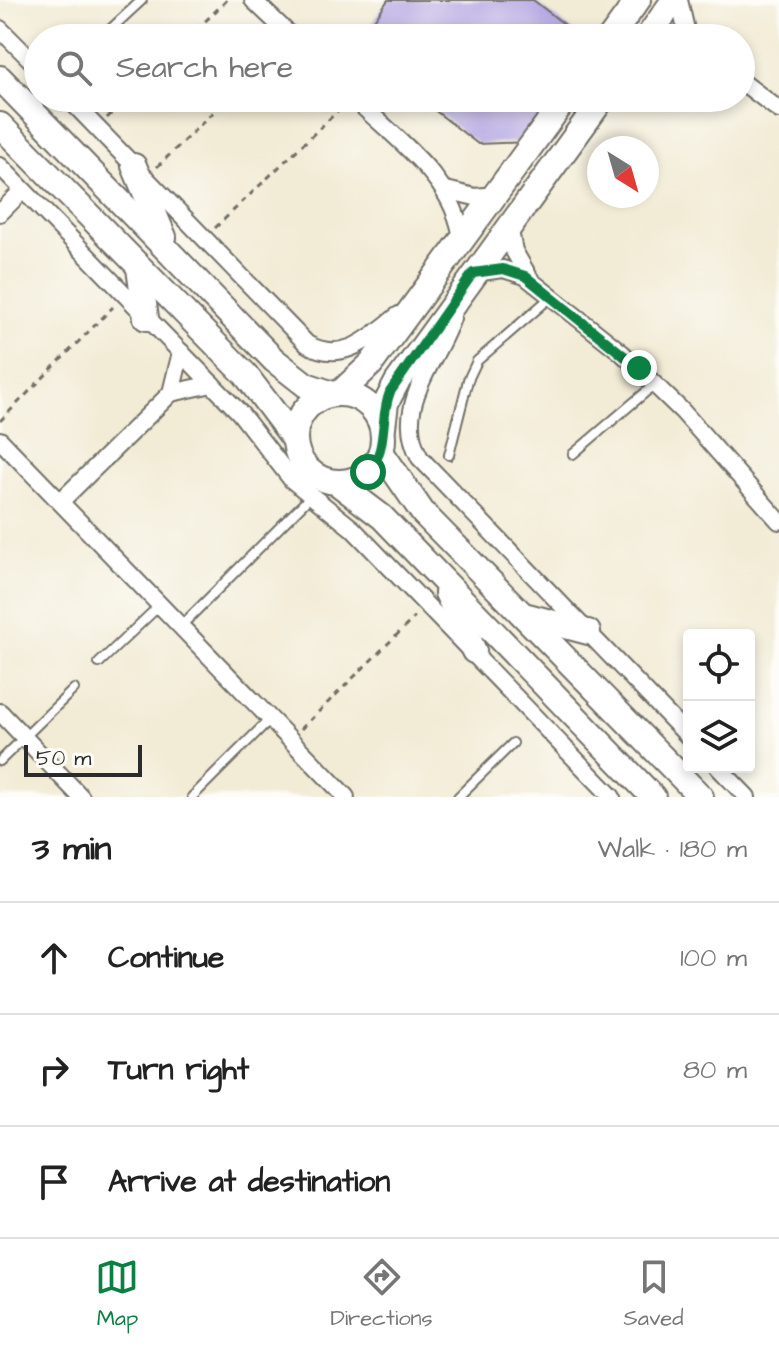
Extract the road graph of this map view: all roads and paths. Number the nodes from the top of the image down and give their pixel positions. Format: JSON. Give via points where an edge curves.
{"nodes":[{"id":1,"x":142,"y":0,"type":"edge"},
{"id":2,"x":227,"y":0,"type":"edge"},
{"id":3,"x":253,"y":0,"type":"edge"},
{"id":4,"x":638,"y":0,"type":"edge"},
{"id":5,"x":676,"y":0,"type":"edge"},
{"id":6,"x":116,"y":24,"type":"edge"},
{"id":7,"x":202,"y":24,"type":"edge"},
{"id":8,"x":278,"y":24,"type":"edge"},
{"id":9,"x":620,"y":24,"type":"edge"},
{"id":10,"x":658,"y":24,"type":"edge"},
{"id":11,"x":684,"y":24,"type":"edge"},
{"id":12,"x":0,"y":29,"type":"edge"},
{"id":13,"x":24,"y":53,"type":"edge"},
{"id":14,"x":0,"y":78,"type":"edge"},
{"id":15,"x":755,"y":92,"type":"edge"},
{"id":16,"x":24,"y":103,"type":"edge"},
{"id":17,"x":779,"y":110,"type":"edge"},
{"id":18,"x":33,"y":112,"type":"edge"},
{"id":19,"x":82,"y":112,"type":"edge"},
{"id":20,"x":113,"y":112,"type":"edge"},
{"id":21,"x":211,"y":112,"type":"edge"},
{"id":22,"x":338,"y":112,"type":"edge"},
{"id":23,"x":367,"y":112,"type":"edge"},
{"id":24,"x":556,"y":112,"type":"edge"},
{"id":25,"x":593,"y":112,"type":"edge"},
{"id":26,"x":0,"y":125,"type":"edge"},
{"id":27,"x":97,"y":127,"type":"junction"},
{"id":28,"x":0,"y":142,"type":"edge"},
{"id":29,"x":29,"y":155,"type":"junction"},
{"id":30,"x":0,"y":166,"type":"edge"},
{"id":31,"x":140,"y":172,"type":"junction"},
{"id":32,"x":23,"y":190,"type":"junction"},
{"id":33,"x":446,"y":190,"type":"junction"},
{"id":34,"x":495,"y":195,"type":"junction"},
{"id":35,"x":0,"y":213,"type":"edge"},
{"id":36,"x":509,"y":226,"type":"junction"},
{"id":37,"x":204,"y":238,"type":"junction"},
{"id":38,"x":462,"y":241,"type":"junction"},
{"id":39,"x":169,"y":251,"type":"junction"},
{"id":40,"x":139,"y":268,"type":"junction"},
{"id":41,"x":468,"y":280,"type":"junction"},
{"id":42,"x":531,"y":280,"type":"junction"},
{"id":43,"x":124,"y":296,"type":"junction"},
{"id":44,"x":552,"y":297,"type":"junction"},
{"id":45,"x":420,"y":299,"type":"junction"},
{"id":46,"x":146,"y":318,"type":"junction"},
{"id":47,"x":181,"y":352,"type":"junction"},
{"id":48,"x":212,"y":384,"type":"junction"},
{"id":49,"x":655,"y":384,"type":"junction"},
{"id":50,"x":171,"y":393,"type":"junction"},
{"id":51,"x":336,"y":394,"type":"junction"},
{"id":52,"x":0,"y":421,"type":"edge"},
{"id":53,"x":383,"y":427,"type":"junction"},
{"id":54,"x":0,"y":440,"type":"edge"},
{"id":55,"x":295,"y":440,"type":"junction"},
{"id":56,"x":381,"y":452,"type":"junction"},
{"id":57,"x":573,"y":454,"type":"dead end"},
{"id":58,"x":449,"y":455,"type":"dead end"},
{"id":59,"x":336,"y":482,"type":"junction"},
{"id":60,"x":310,"y":497,"type":"junction"},
{"id":61,"x":61,"y":501,"type":"junction"},
{"id":62,"x":779,"y":521,"type":"edge"},
{"id":63,"x":439,"y":576,"type":"junction"},
{"id":64,"x":160,"y":605,"type":"junction"},
{"id":65,"x":426,"y":606,"type":"junction"},
{"id":66,"x":525,"y":615,"type":"junction"},
{"id":67,"x":181,"y":627,"type":"junction"},
{"id":68,"x":588,"y":632,"type":"junction"},
{"id":69,"x":474,"y":651,"type":"junction"},
{"id":70,"x":99,"y":663,"type":"dead end"},
{"id":71,"x":74,"y":689,"type":"dead end"},
{"id":72,"x":0,"y":712,"type":"edge"},
{"id":73,"x":270,"y":719,"type":"junction"},
{"id":74,"x":683,"y":731,"type":"edge"},
{"id":75,"x":24,"y":737,"type":"junction"},
{"id":76,"x":290,"y":740,"type":"junction"},
{"id":77,"x":513,"y":743,"type":"dead end"},
{"id":78,"x":0,"y":761,"type":"edge"},
{"id":79,"x":724,"y":773,"type":"edge"},
{"id":80,"x":81,"y":797,"type":"edge"},
{"id":81,"x":192,"y":797,"type":"edge"},
{"id":82,"x":346,"y":797,"type":"edge"},
{"id":83,"x":458,"y":797,"type":"edge"},
{"id":84,"x":612,"y":797,"type":"edge"},
{"id":85,"x":653,"y":797,"type":"edge"},
{"id":86,"x":701,"y":797,"type":"edge"},
{"id":87,"x":747,"y":797,"type":"edge"}],
"edges":[{"from":1,"to":6,"type":"lane"},
{"from":2,"to":7,"type":"path"},
{"from":3,"to":8,"type":"street"},
{"from":4,"to":9,"type":"main road"},
{"from":5,"to":10,"type":"main road"},
{"from":5,"to":11,"type":"street"},
{"from":12,"to":13,"type":"street"},
{"from":14,"to":16,"type":"main road"},
{"from":15,"to":17,"type":"street"},
{"from":18,"to":39,"type":"main road"},
{"from":19,"to":27,"type":"street"},
{"from":20,"to":27,"type":"path"},
{"from":21,"to":31,"type":"path"},
{"from":22,"to":37,"type":"path"},
{"from":23,"to":33,"type":"street"},
{"from":24,"to":34,"type":"main road"},
{"from":25,"to":36,"type":"main road"},
{"from":26,"to":29,"type":"main road"},
{"from":27,"to":31,"type":"street"},
{"from":28,"to":29,"type":"main road"},
{"from":29,"to":40,"type":"main road"},
{"from":30,"to":32,"type":"street"},
{"from":31,"to":37,"type":"street"},
{"from":31,"to":39,"type":"main road"},
{"from":32,"to":35,"type":"street"},
{"from":32,"to":43,"type":"street"},
{"from":33,"to":34,"type":"street","via":[[475,197]]},
{"from":33,"to":38,"type":"street"},
{"from":34,"to":38,"type":"main road"},
{"from":36,"to":41,"type":"main road"},
{"from":36,"to":42,"type":"street","via":[[517,259]]},
{"from":37,"to":45,"type":"street","via":[[316,349],[338,352],[358,345]]},
{"from":38,"to":45,"type":"main road"},
{"from":39,"to":51,"type":"main road","via":[[284,370],[306,385]]},
{"from":40,"to":46,"type":"main road"},
{"from":40,"to":55,"type":"main road","via":[[256,386]]},
{"from":41,"to":42,"type":"street","via":[[503,269]]},
{"from":41,"to":53,"type":"main road","via":[[390,392]]},
{"from":41,"to":68,"type":"street","via":[[414,398],[411,439],[427,465]]},
{"from":42,"to":44,"type":"street"},
{"from":43,"to":46,"type":"street"},
{"from":43,"to":52,"type":"path"},
{"from":44,"to":49,"type":"street"},
{"from":44,"to":58,"type":"lane","via":[[477,361]]},
{"from":45,"to":51,"type":"main road","via":[[364,373]]},
{"from":46,"to":47,"type":"street"},
{"from":47,"to":48,"type":"street"},
{"from":47,"to":50,"type":"street"},
{"from":48,"to":50,"type":"street"},
{"from":48,"to":60,"type":"street"},
{"from":49,"to":57,"type":"lane"},
{"from":49,"to":62,"type":"street"},
{"from":50,"to":61,"type":"street"},
{"from":51,"to":53,"type":"main road","via":[[362,399]]},
{"from":51,"to":55,"type":"main road","via":[[320,398],[301,415]]},
{"from":53,"to":56,"type":"main road"},
{"from":54,"to":61,"type":"street"},
{"from":55,"to":59,"type":"main road","via":[[303,464],[323,480]]},
{"from":56,"to":59,"type":"main road","via":[[359,478]]},
{"from":56,"to":66,"type":"main road","via":[[423,513]]},
{"from":59,"to":63,"type":"main road","via":[[382,517]]},
{"from":60,"to":65,"type":"street","via":[[353,529]]},
{"from":60,"to":67,"type":"lane"},
{"from":61,"to":64,"type":"street"},
{"from":63,"to":69,"type":"main road"},
{"from":63,"to":85,"type":"main road"},
{"from":64,"to":67,"type":"street"},
{"from":64,"to":70,"type":"lane"},
{"from":65,"to":69,"type":"street"},
{"from":65,"to":76,"type":"path"},
{"from":66,"to":68,"type":"main road"},
{"from":66,"to":86,"type":"main road"},
{"from":67,"to":73,"type":"street"},
{"from":68,"to":74,"type":"street"},
{"from":69,"to":84,"type":"street"},
{"from":71,"to":75,"type":"lane"},
{"from":72,"to":75,"type":"street"},
{"from":73,"to":76,"type":"street"},
{"from":73,"to":81,"type":"lane"},
{"from":75,"to":78,"type":"lane"},
{"from":75,"to":80,"type":"street"},
{"from":76,"to":82,"type":"street"},
{"from":77,"to":83,"type":"lane"},
{"from":79,"to":87,"type":"street"}]}
